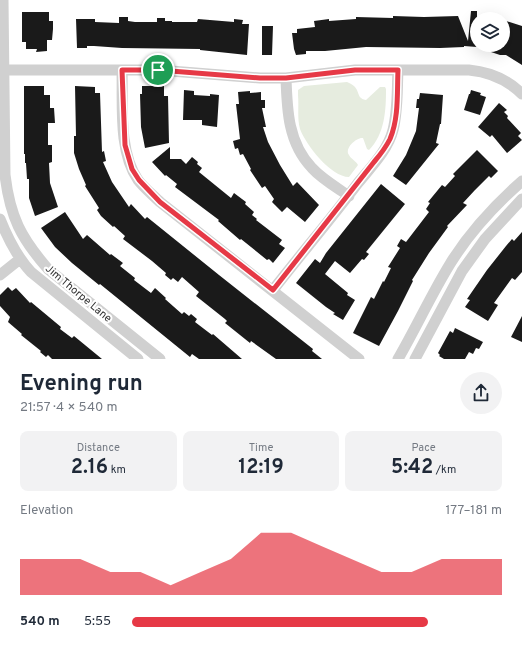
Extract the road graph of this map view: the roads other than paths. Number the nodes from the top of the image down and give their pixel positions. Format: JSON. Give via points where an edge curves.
{"nodes":[{"id":1,"x":2,"y":0,"type":"edge"},
{"id":2,"x":2,"y":70,"type":"edge"},
{"id":3,"x":122,"y":70,"type":"junction"},
{"id":4,"x":398,"y":70,"type":"junction"},
{"id":5,"x":286,"y":78,"type":"junction"},
{"id":6,"x":522,"y":94,"type":"edge"},
{"id":7,"x":2,"y":175,"type":"edge"},
{"id":8,"x":522,"y":180,"type":"edge"},
{"id":9,"x":349,"y":196,"type":"junction"},
{"id":10,"x":522,"y":199,"type":"edge"},
{"id":11,"x":0,"y":220,"type":"edge"},
{"id":12,"x":20,"y":259,"type":"junction"},
{"id":13,"x":0,"y":275,"type":"edge"},
{"id":14,"x":273,"y":290,"type":"junction"},
{"id":15,"x":138,"y":359,"type":"edge"},
{"id":16,"x":160,"y":359,"type":"edge"},
{"id":17,"x":359,"y":359,"type":"edge"},
{"id":18,"x":398,"y":359,"type":"edge"},
{"id":19,"x":415,"y":359,"type":"edge"}],
"edges":[{"from":1,"to":2,"type":"street","name":"Jim Thorpe Lane"},
{"from":2,"to":3,"type":"street"},
{"from":2,"to":7,"type":"street","name":"Jim Thorpe Lane"},
{"from":3,"to":5,"type":"street"},
{"from":3,"to":14,"type":"street","via":[[125,145],[132,169],[139,180],[160,202]]},
{"from":4,"to":5,"type":"street","via":[[355,70]]},
{"from":4,"to":6,"type":"street","via":[[482,71],[503,80]]},
{"from":4,"to":9,"type":"street","via":[[397,108],[390,140]]},
{"from":5,"to":9,"type":"street","via":[[291,130],[302,156],[323,178]]},
{"from":7,"to":16,"type":"street","name":"Jim Thorpe Lane","via":[[14,219],[34,253],[48,269]]},
{"from":8,"to":18,"type":"street","via":[[459,251],[437,285]]},
{"from":9,"to":14,"type":"street"},
{"from":10,"to":19,"type":"street","via":[[485,239],[462,271]]},
{"from":11,"to":12,"type":"street","name":"Jim Thorpe Lane"},
{"from":12,"to":13,"type":"street"},
{"from":12,"to":15,"type":"street","name":"Jim Thorpe Lane","via":[[48,286]]},
{"from":14,"to":17,"type":"street"}]}
